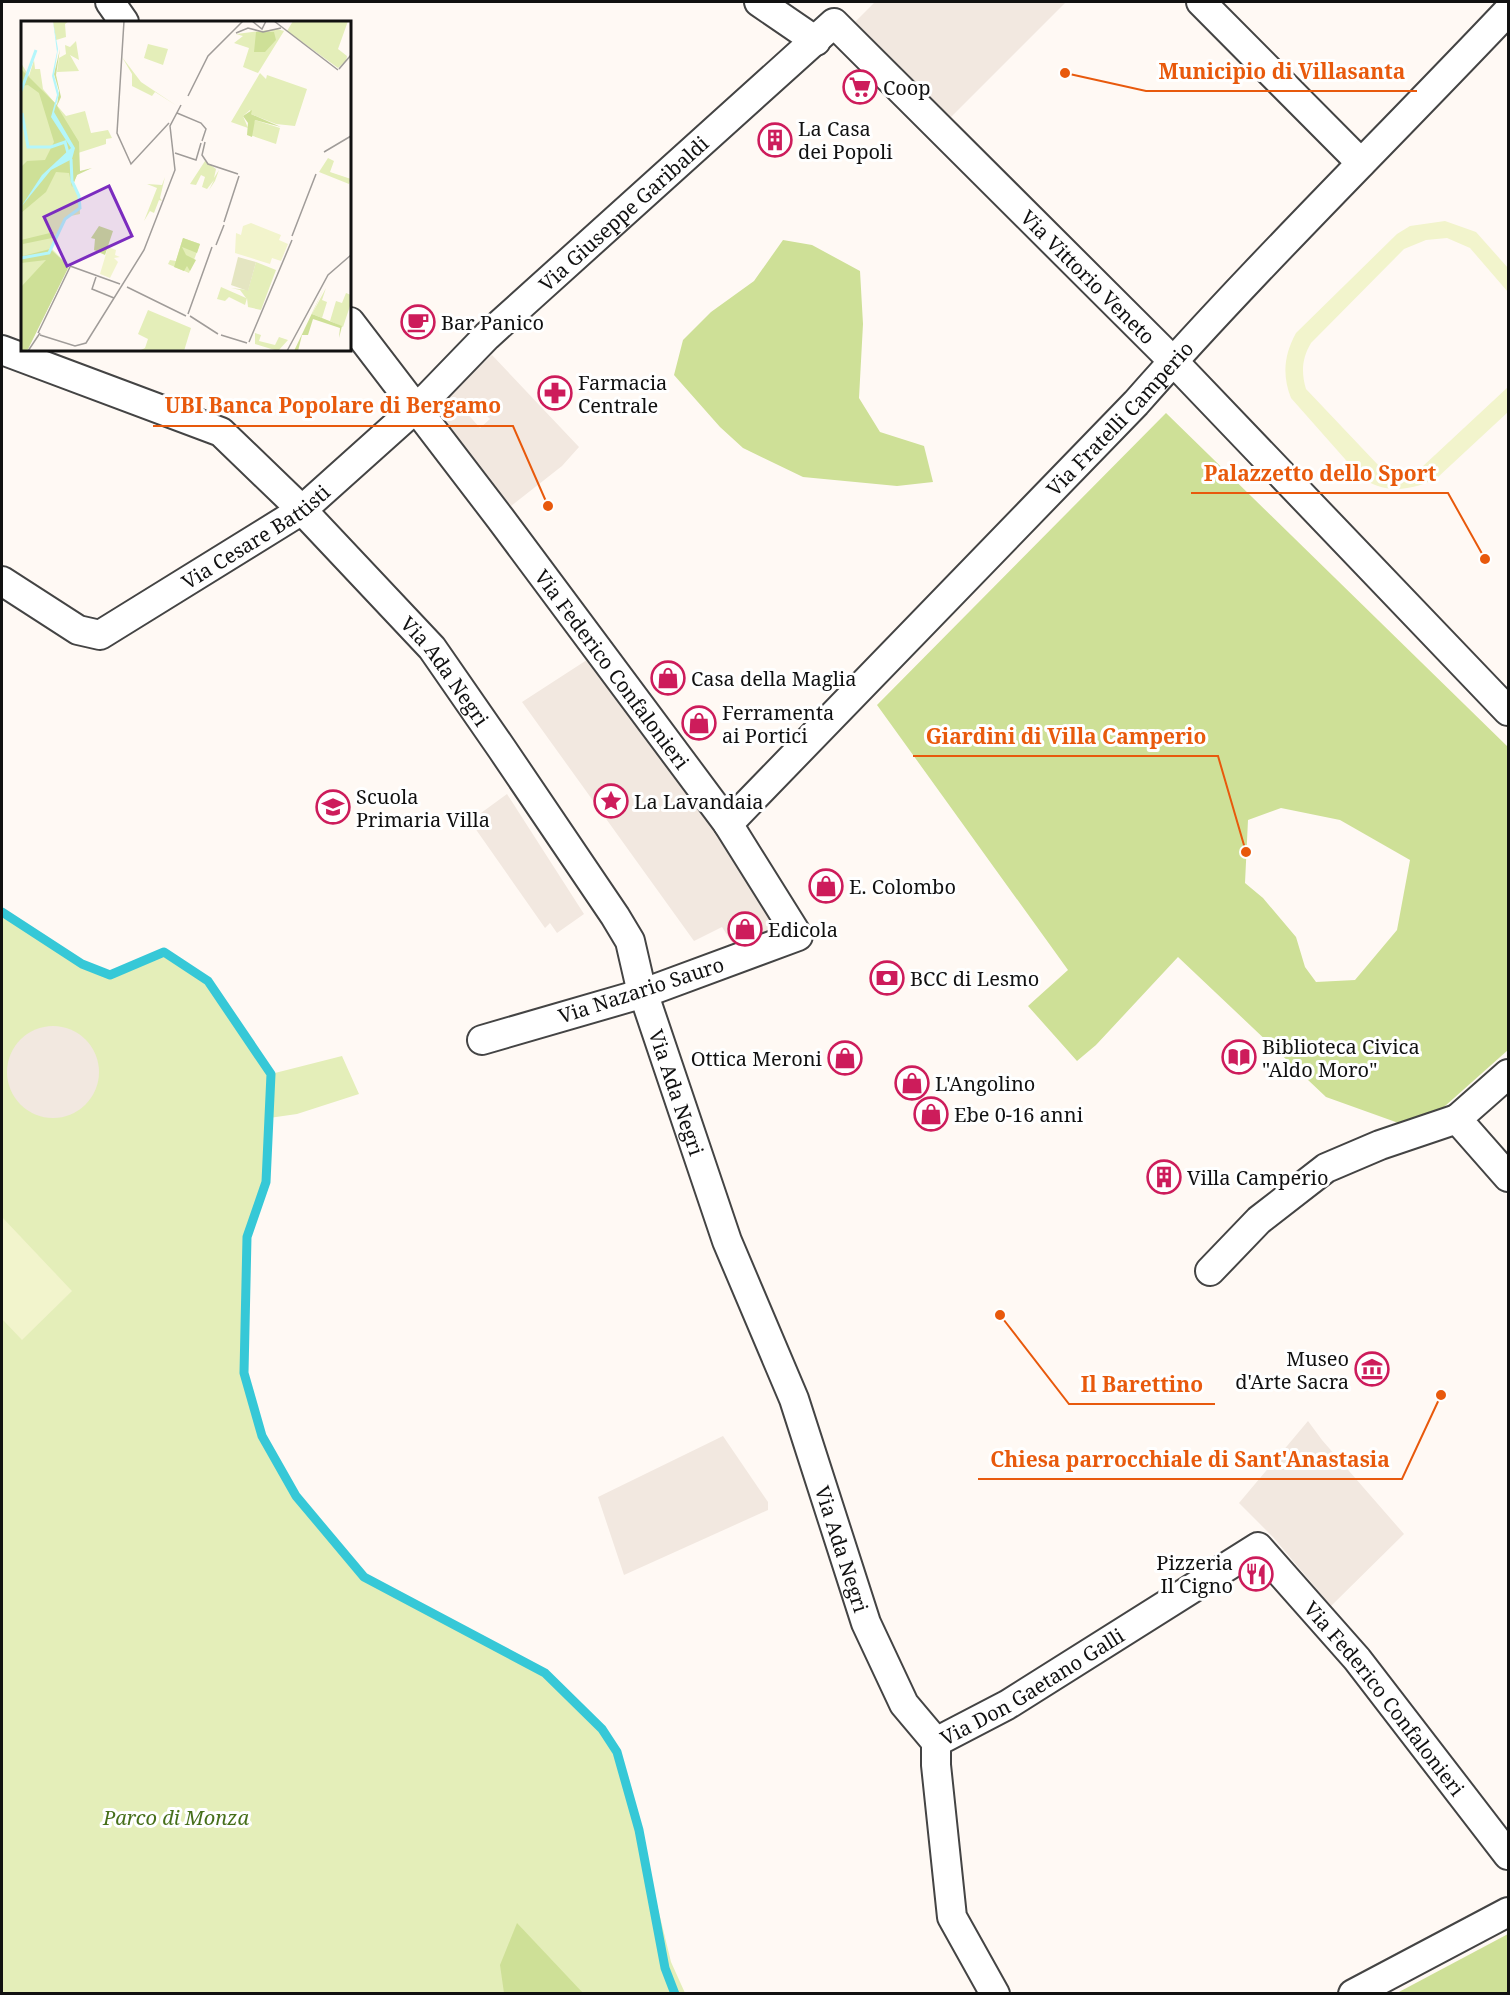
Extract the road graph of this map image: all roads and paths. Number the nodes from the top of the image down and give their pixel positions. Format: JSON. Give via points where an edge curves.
{"nodes":[{"id":1,"x":110,"y":2,"type":"edge"},
{"id":2,"x":759,"y":2,"type":"edge"},
{"id":3,"x":1201,"y":2,"type":"edge"},
{"id":4,"x":1504,"y":11,"type":"edge"},
{"id":5,"x":123,"y":21,"type":"edge"},
{"id":6,"x":825,"y":32,"type":"junction"},
{"id":7,"x":1361,"y":163,"type":"junction"},
{"id":8,"x":351,"y":323,"type":"edge"},
{"id":9,"x":2,"y":350,"type":"edge"},
{"id":10,"x":1173,"y":361,"type":"junction"},
{"id":11,"x":416,"y":408,"type":"junction"},
{"id":12,"x":302,"y":510,"type":"junction"},
{"id":13,"x":2,"y":581,"type":"edge"},
{"id":14,"x":1508,"y":708,"type":"edge"},
{"id":15,"x":728,"y":824,"type":"junction"},
{"id":16,"x":798,"y":936,"type":"joint"},
{"id":17,"x":644,"y":993,"type":"junction"},
{"id":18,"x":482,"y":1040,"type":"dead end"},
{"id":19,"x":1509,"y":1074,"type":"edge"},
{"id":20,"x":1457,"y":1119,"type":"junction"},
{"id":21,"x":1509,"y":1177,"type":"edge"},
{"id":22,"x":1210,"y":1270,"type":"dead end"},
{"id":23,"x":1258,"y":1547,"type":"joint"},
{"id":24,"x":936,"y":1742,"type":"junction"},
{"id":25,"x":1509,"y":1855,"type":"edge"},
{"id":26,"x":1509,"y":1912,"type":"edge"},
{"id":27,"x":995,"y":1994,"type":"edge"},
{"id":28,"x":1353,"y":1994,"type":"edge"}],
"edges":[{"from":1,"to":5,"type":"street"},
{"from":2,"to":6,"type":"street","name":"Via Vittorio Veneto"},
{"from":3,"to":7,"type":"street"},
{"from":4,"to":7,"type":"street","name":"Via Fratelli Camperio"},
{"from":6,"to":10,"type":"street","name":"Via Vittorio Veneto","via":[[940,130]]},
{"from":6,"to":11,"type":"street","name":"Via Giuseppe Garibaldi","via":[[487,336]]},
{"from":7,"to":10,"type":"street","name":"Via Fratelli Camperio"},
{"from":8,"to":11,"type":"street","name":"Via Federico Confalonieri"},
{"from":9,"to":12,"type":"street","name":"Via Ada Negri","via":[[221,432]]},
{"from":10,"to":14,"type":"street","name":"Via Vittorio Veneto"},
{"from":10,"to":15,"type":"street","name":"Via Fratelli Camperio"},
{"from":11,"to":12,"type":"street","name":"Via Cesare Battisti"},
{"from":11,"to":15,"type":"street","name":"Via Federico Confalonieri"},
{"from":12,"to":13,"type":"street","name":"Via Cesare Battisti","via":[[100,635],[78,630]]},
{"from":12,"to":17,"type":"street","name":"Via Ada Negri","via":[[432,648],[615,916],[630,941]]},
{"from":15,"to":16,"type":"street","name":"Via Federico Confalonieri"},
{"from":16,"to":17,"type":"street","name":"Via Nazario Sauro"},
{"from":17,"to":18,"type":"street","name":"Via Nazario Sauro"},
{"from":17,"to":24,"type":"street","name":"Via Ada Negri","via":[[717,1214],[794,1399],[866,1623],[904,1704]]},
{"from":19,"to":20,"type":"street"},
{"from":20,"to":21,"type":"street"},
{"from":20,"to":22,"type":"street","via":[[1326,1168],[1259,1220]]},
{"from":23,"to":24,"type":"street","name":"Via Don Gaetano Galli","via":[[1007,1705]]},
{"from":23,"to":25,"type":"street","name":"Via Federico Confalonieri","via":[[1357,1659]]},
{"from":24,"to":27,"type":"street","name":"Via Don Gaetano Galli","via":[[951,1917]]},
{"from":26,"to":28,"type":"street"}]}
